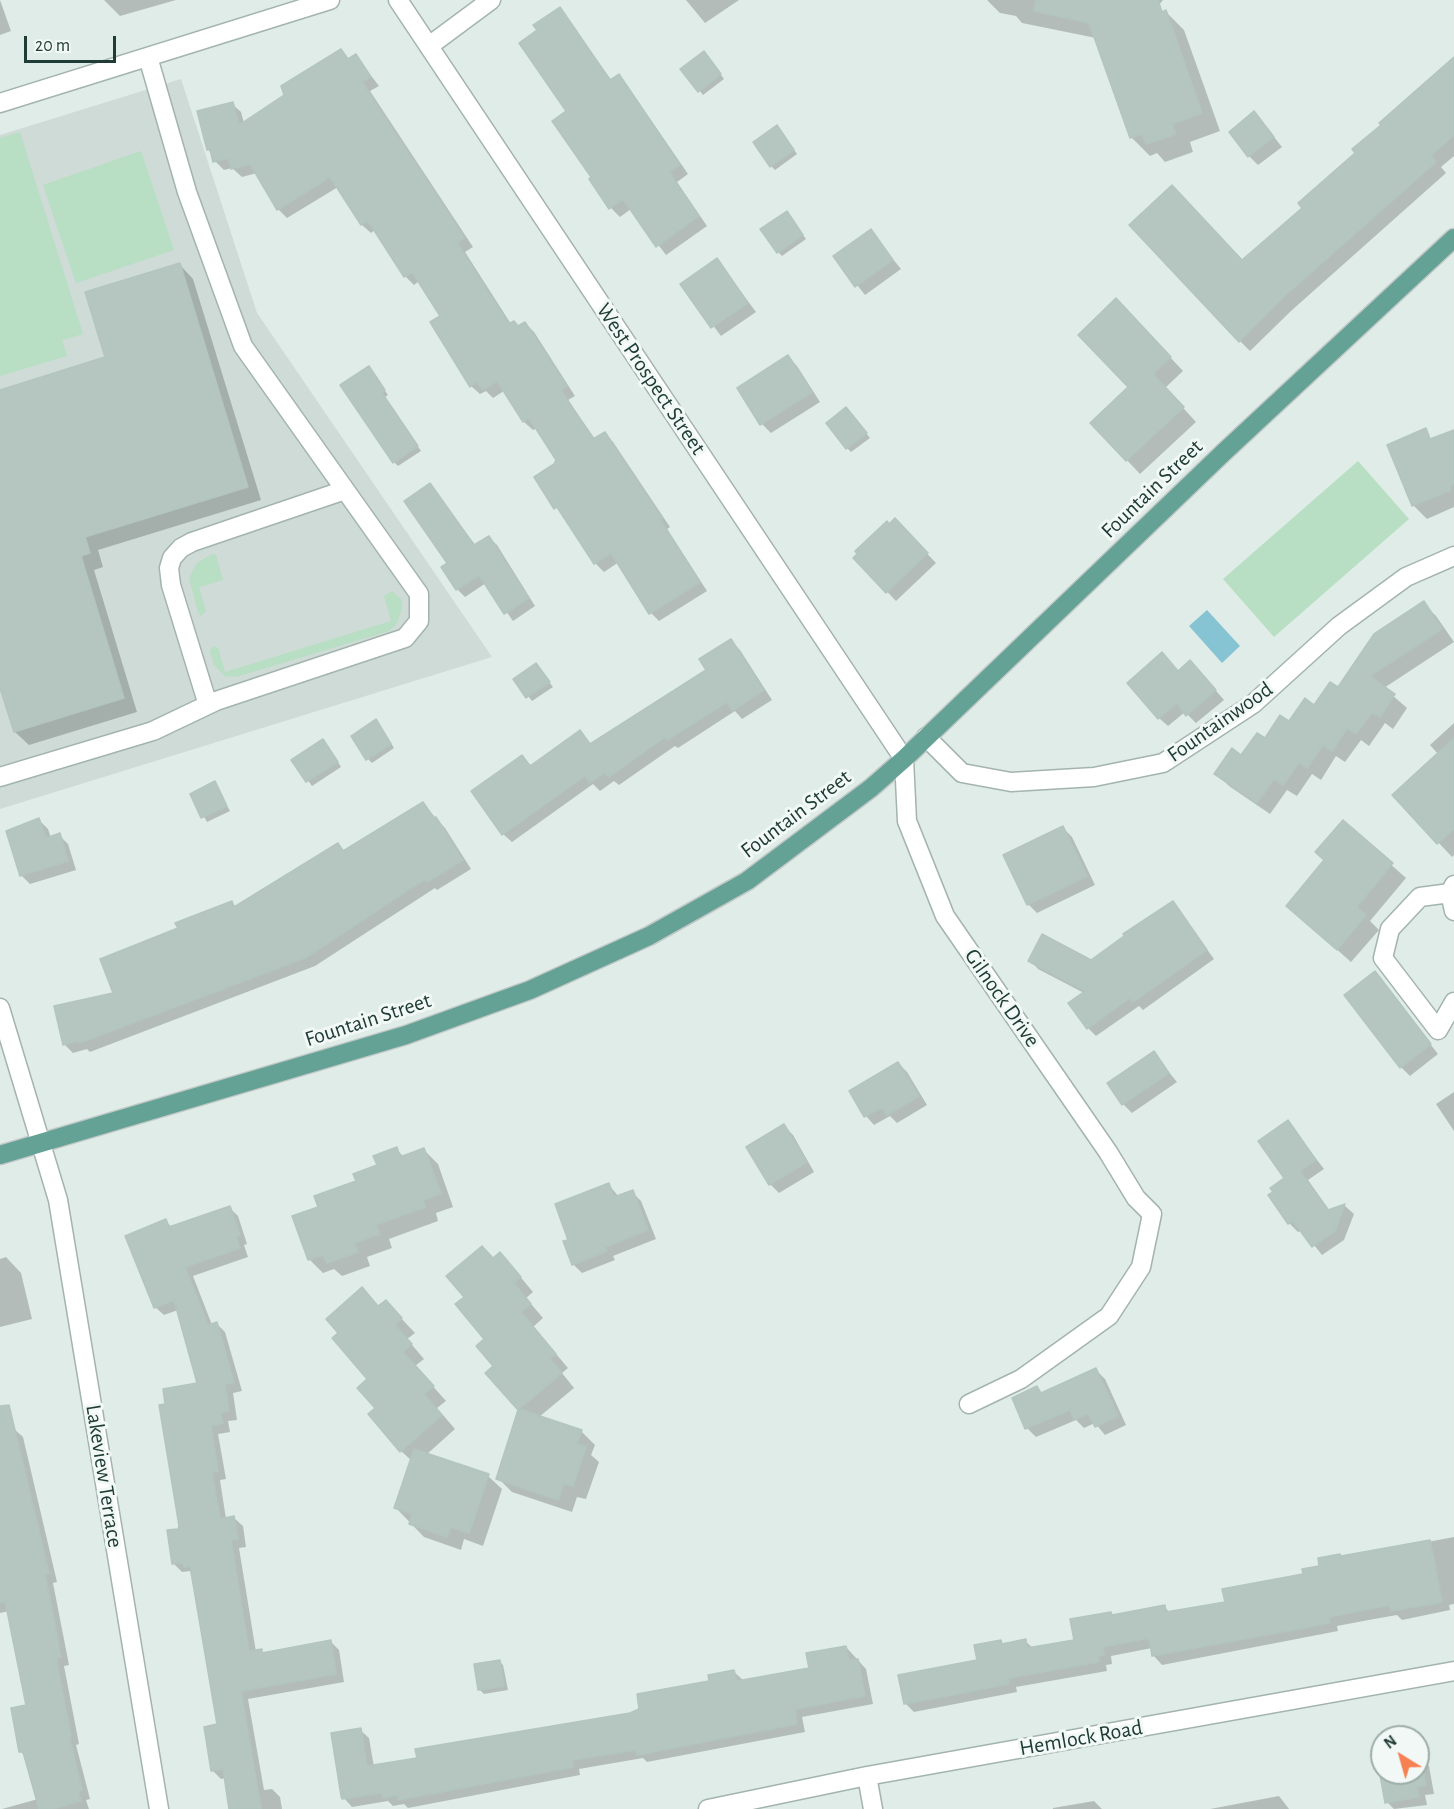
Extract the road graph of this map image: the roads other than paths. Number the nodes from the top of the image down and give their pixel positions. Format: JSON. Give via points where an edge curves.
{"nodes":[{"id":1,"x":330,"y":0,"type":"edge"},
{"id":2,"x":398,"y":0,"type":"edge"},
{"id":3,"x":491,"y":0,"type":"edge"},
{"id":4,"x":429,"y":46,"type":"junction"},
{"id":5,"x":148,"y":57,"type":"junction"},
{"id":6,"x":0,"y":103,"type":"edge"},
{"id":7,"x":1454,"y":238,"type":"edge"},
{"id":8,"x":345,"y":490,"type":"junction"},
{"id":9,"x":1454,"y":556,"type":"edge"},
{"id":10,"x":208,"y":705,"type":"junction"},
{"id":11,"x":926,"y":737,"type":"junction"},
{"id":12,"x":904,"y":759,"type":"junction"},
{"id":13,"x":0,"y":777,"type":"edge"},
{"id":14,"x":1452,"y":889,"type":"edge"},
{"id":15,"x":1454,"y":911,"type":"edge"},
{"id":16,"x":1454,"y":1002,"type":"edge"},
{"id":17,"x":0,"y":1008,"type":"edge"},
{"id":18,"x":42,"y":1144,"type":"junction"},
{"id":19,"x":0,"y":1155,"type":"edge"},
{"id":20,"x":969,"y":1404,"type":"dead end"},
{"id":21,"x":1454,"y":1671,"type":"edge"},
{"id":22,"x":867,"y":1776,"type":"junction"},
{"id":23,"x":159,"y":1809,"type":"edge"},
{"id":24,"x":708,"y":1809,"type":"edge"},
{"id":25,"x":873,"y":1809,"type":"edge"}],
"edges":[{"from":1,"to":5,"type":"street"},
{"from":2,"to":4,"type":"street","name":"West Prospect Street"},
{"from":3,"to":4,"type":"street"},
{"from":4,"to":12,"type":"street","name":"West Prospect Street"},
{"from":5,"to":6,"type":"street"},
{"from":5,"to":8,"type":"street","via":[[187,192],[243,346]]},
{"from":7,"to":11,"type":"main road","name":"Fountain Street"},
{"from":8,"to":10,"type":"street","via":[[192,542],[172,558],[171,585]]},
{"from":8,"to":10,"type":"street","via":[[419,594],[419,621],[405,638]]},
{"from":9,"to":11,"type":"street","name":"Fountainwood","via":[[1406,577],[1340,626],[1253,704],[1163,763],[1094,777],[1011,782],[962,773]]},
{"from":10,"to":13,"type":"street","via":[[153,730]]},
{"from":11,"to":12,"type":"main road","name":"Fountain Street"},
{"from":12,"to":18,"type":"main road","name":"Fountain Street","via":[[747,881],[650,936],[541,985],[406,1035]]},
{"from":12,"to":20,"type":"street","name":"Gilnock Drive","via":[[907,821],[945,916],[1136,1197],[1152,1214],[1141,1267],[1109,1316],[1021,1379]]},
{"from":14,"to":15,"type":"street"},
{"from":14,"to":16,"type":"street","via":[[1420,897],[1390,929],[1383,958],[1438,1030]]},
{"from":17,"to":18,"type":"street","name":"Lakeview Terrace"},
{"from":18,"to":19,"type":"main road","name":"Fountain Street"},
{"from":18,"to":23,"type":"street","name":"Lakeview Terrace","via":[[58,1200]]},
{"from":21,"to":22,"type":"street","name":"Hemlock Road"},
{"from":22,"to":24,"type":"street","name":"Hemlock Road"},
{"from":22,"to":25,"type":"street"}]}
